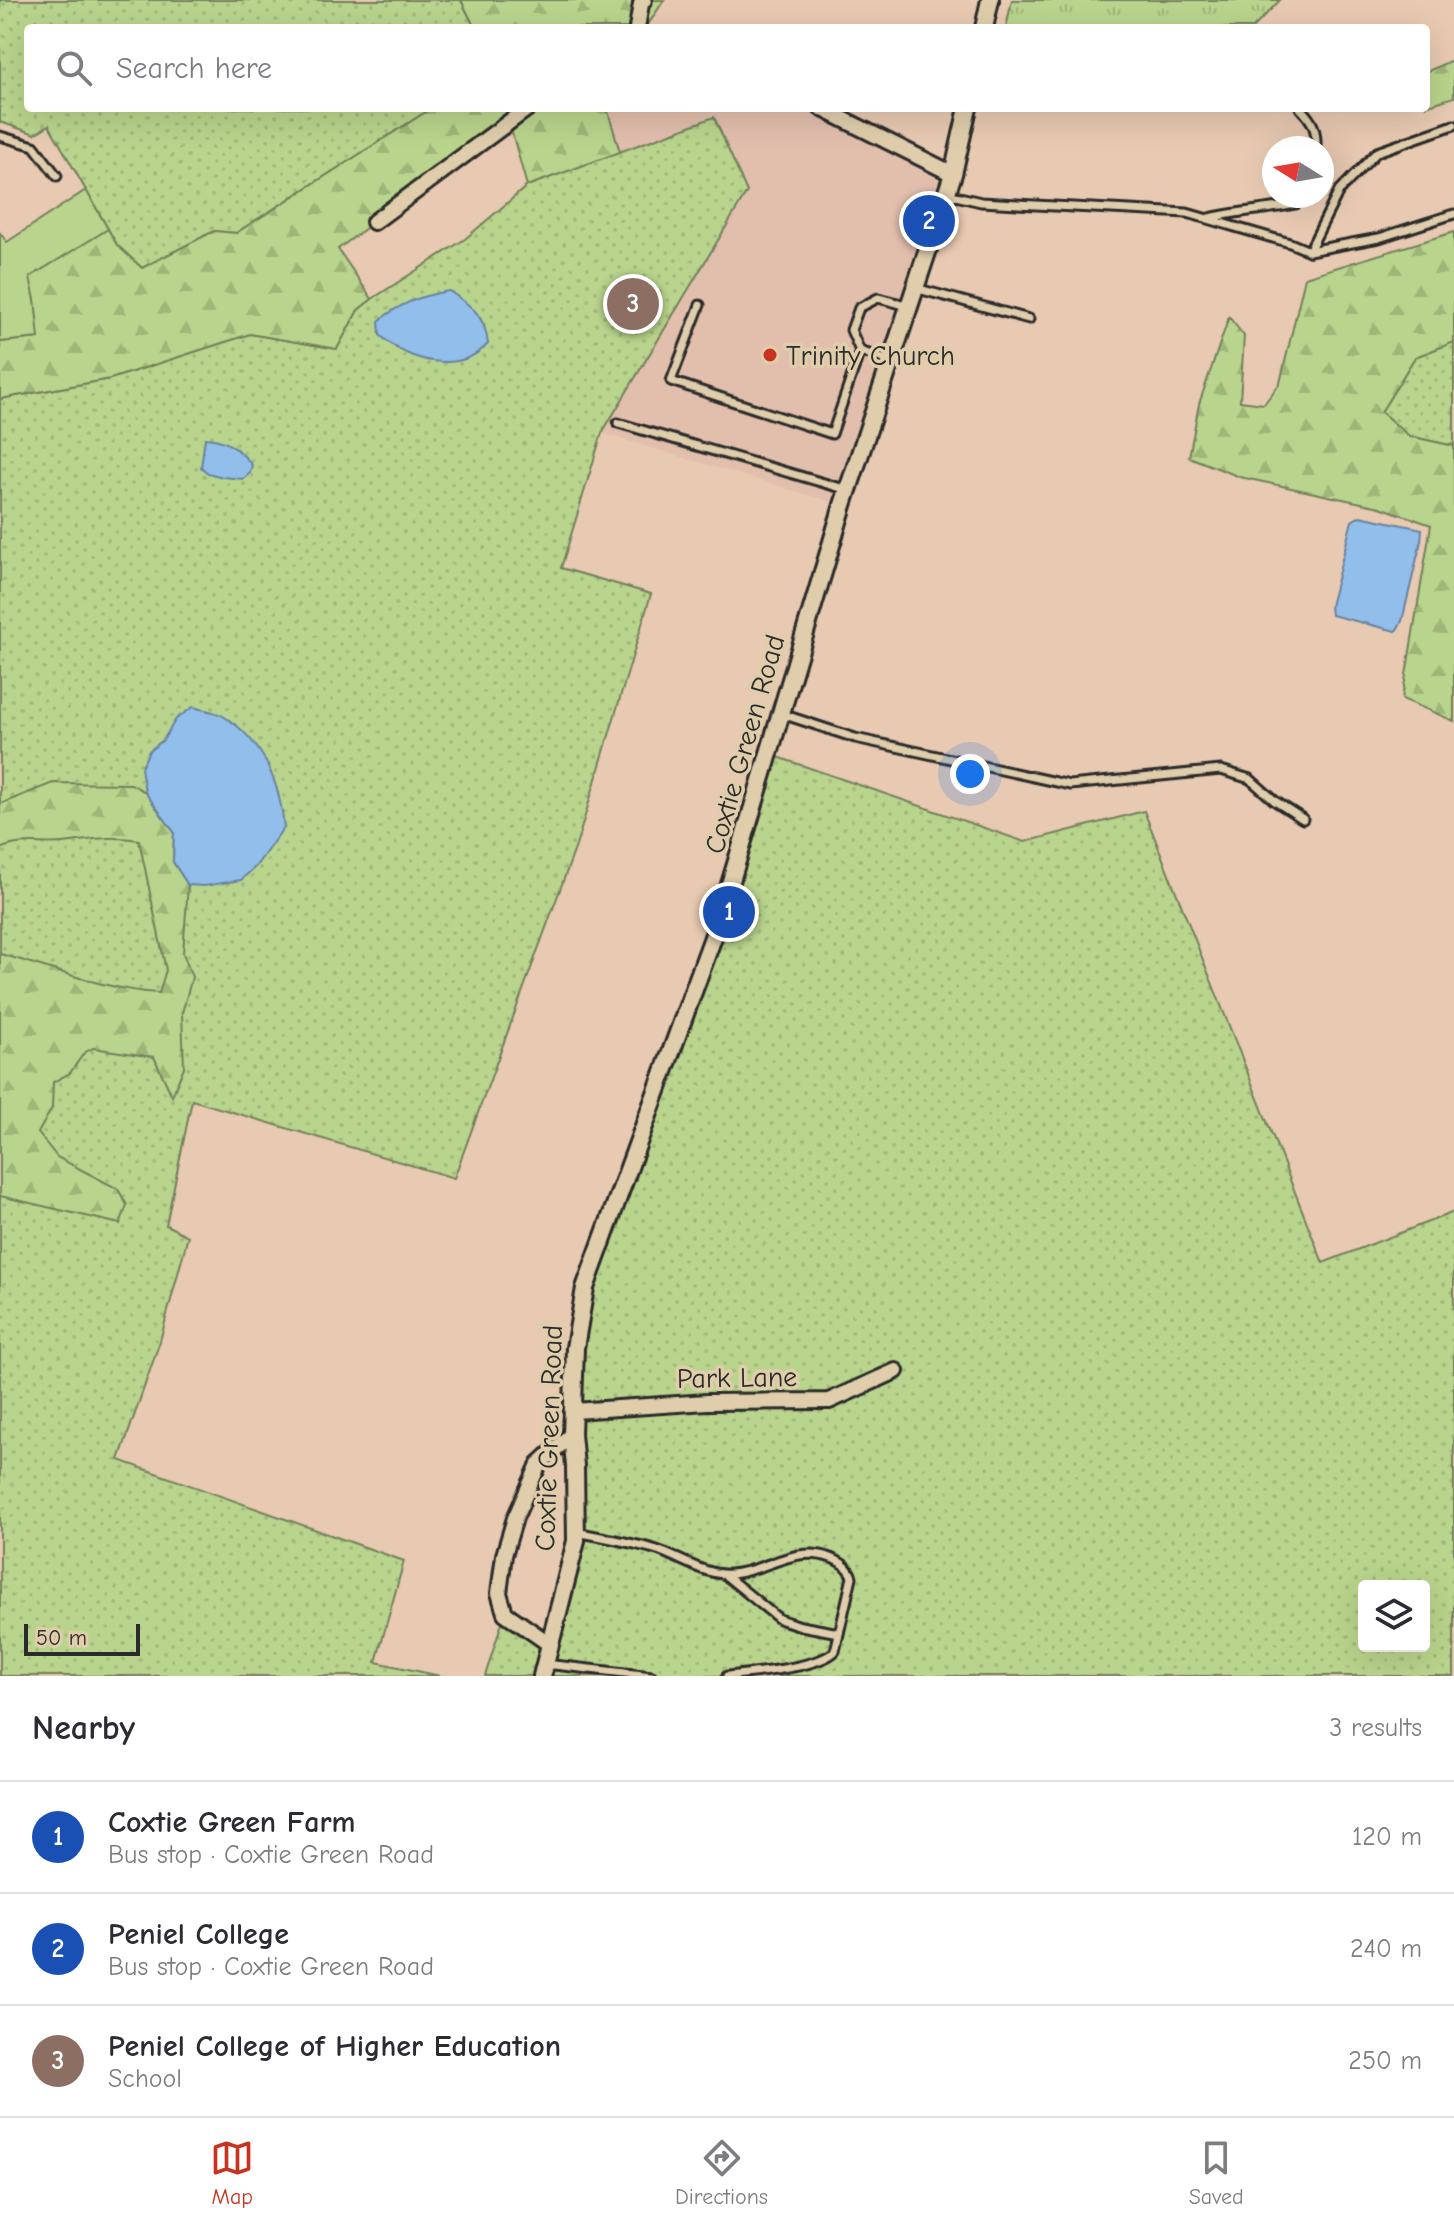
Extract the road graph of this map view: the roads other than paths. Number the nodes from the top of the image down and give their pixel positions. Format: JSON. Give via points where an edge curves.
{"nodes":[{"id":1,"x":644,"y":0,"type":"edge"},
{"id":2,"x":990,"y":0,"type":"edge"},
{"id":3,"x":638,"y":24,"type":"edge"},
{"id":4,"x":985,"y":24,"type":"edge"},
{"id":5,"x":523,"y":112,"type":"edge"},
{"id":6,"x":829,"y":112,"type":"edge"},
{"id":7,"x":967,"y":112,"type":"edge"},
{"id":8,"x":1304,"y":112,"type":"edge"},
{"id":9,"x":1454,"y":125,"type":"edge"},
{"id":10,"x":0,"y":136,"type":"edge"},
{"id":11,"x":1317,"y":136,"type":"edge"},
{"id":12,"x":953,"y":174,"type":"junction"},
{"id":13,"x":57,"y":176,"type":"dead end"},
{"id":14,"x":947,"y":194,"type":"junction"},
{"id":15,"x":1275,"y":208,"type":"edge"},
{"id":16,"x":1454,"y":214,"type":"edge"},
{"id":17,"x":1206,"y":219,"type":"junction"},
{"id":18,"x":374,"y":222,"type":"dead end"},
{"id":19,"x":1309,"y":251,"type":"junction"},
{"id":20,"x":915,"y":288,"type":"junction"},
{"id":21,"x":700,"y":305,"type":"dead end"},
{"id":22,"x":909,"y":306,"type":"junction"},
{"id":23,"x":1029,"y":319,"type":"dead end"},
{"id":24,"x":860,"y":351,"type":"junction"},
{"id":25,"x":891,"y":361,"type":"junction"},
{"id":26,"x":618,"y":423,"type":"dead end"},
{"id":27,"x":848,"y":490,"type":"junction"},
{"id":28,"x":780,"y":713,"type":"junction"},
{"id":29,"x":1303,"y":819,"type":"dead end"},
{"id":30,"x":896,"y":1371,"type":"dead end"},
{"id":31,"x":574,"y":1411,"type":"junction"},
{"id":32,"x":572,"y":1434,"type":"junction"},
{"id":33,"x":576,"y":1532,"type":"junction"},
{"id":34,"x":725,"y":1575,"type":"junction"},
{"id":35,"x":839,"y":1633,"type":"junction"},
{"id":36,"x":548,"y":1643,"type":"junction"},
{"id":37,"x":544,"y":1670,"type":"edge"},
{"id":38,"x":652,"y":1676,"type":"edge"},
{"id":39,"x":727,"y":1676,"type":"edge"}],
"edges":[{"from":1,"to":3,"type":"street"},
{"from":2,"to":4,"type":"street"},
{"from":5,"to":18,"type":"street"},
{"from":6,"to":12,"type":"street"},
{"from":7,"to":12,"type":"street","name":"Coxtie Green Road"},
{"from":8,"to":11,"type":"lane"},
{"from":9,"to":19,"type":"lane","via":[[1377,152],[1339,191]]},
{"from":10,"to":13,"type":"lane","via":[[34,146]]},
{"from":12,"to":14,"type":"street","name":"Coxtie Green Road"},
{"from":14,"to":17,"type":"lane","via":[[981,202],[1187,213]]},
{"from":14,"to":20,"type":"street","name":"Coxtie Green Road"},
{"from":15,"to":17,"type":"lane"},
{"from":16,"to":19,"type":"lane","via":[[1379,238]]},
{"from":17,"to":19,"type":"lane"},
{"from":20,"to":22,"type":"street","name":"Coxtie Green Road"},
{"from":20,"to":23,"type":"lane"},
{"from":21,"to":24,"type":"lane","via":[[671,381],[832,434]]},
{"from":22,"to":24,"type":"lane","via":[[878,298],[859,308],[851,330]]},
{"from":22,"to":25,"type":"street","name":"Coxtie Green Road"},
{"from":24,"to":25,"type":"lane"},
{"from":25,"to":27,"type":"street","name":"Coxtie Green Road"},
{"from":26,"to":27,"type":"lane"},
{"from":27,"to":28,"type":"street","name":"Coxtie Green Road"},
{"from":28,"to":29,"type":"lane","via":[[855,738],[1070,785],[1221,770],[1250,779]]},
{"from":28,"to":31,"type":"street","name":"Coxtie Green Road","via":[[720,918],[585,1288],[575,1348]]},
{"from":30,"to":31,"type":"street","name":"Park Lane","via":[[829,1401]]},
{"from":31,"to":32,"type":"street","name":"Coxtie Green Road"},
{"from":32,"to":33,"type":"street","name":"Coxtie Green Road"},
{"from":32,"to":36,"type":"street","via":[[539,1464],[515,1518],[499,1593],[505,1613]]},
{"from":33,"to":34,"type":"lane","via":[[655,1549]]},
{"from":33,"to":36,"type":"street","name":"Coxtie Green Road"},
{"from":34,"to":35,"type":"lane","via":[[779,1619]]},
{"from":34,"to":35,"type":"lane","via":[[807,1553],[839,1561],[852,1577]]},
{"from":35,"to":39,"type":"lane","via":[[829,1657],[784,1670]]},
{"from":36,"to":37,"type":"street","name":"Coxtie Green Road"},
{"from":37,"to":38,"type":"lane"}]}
